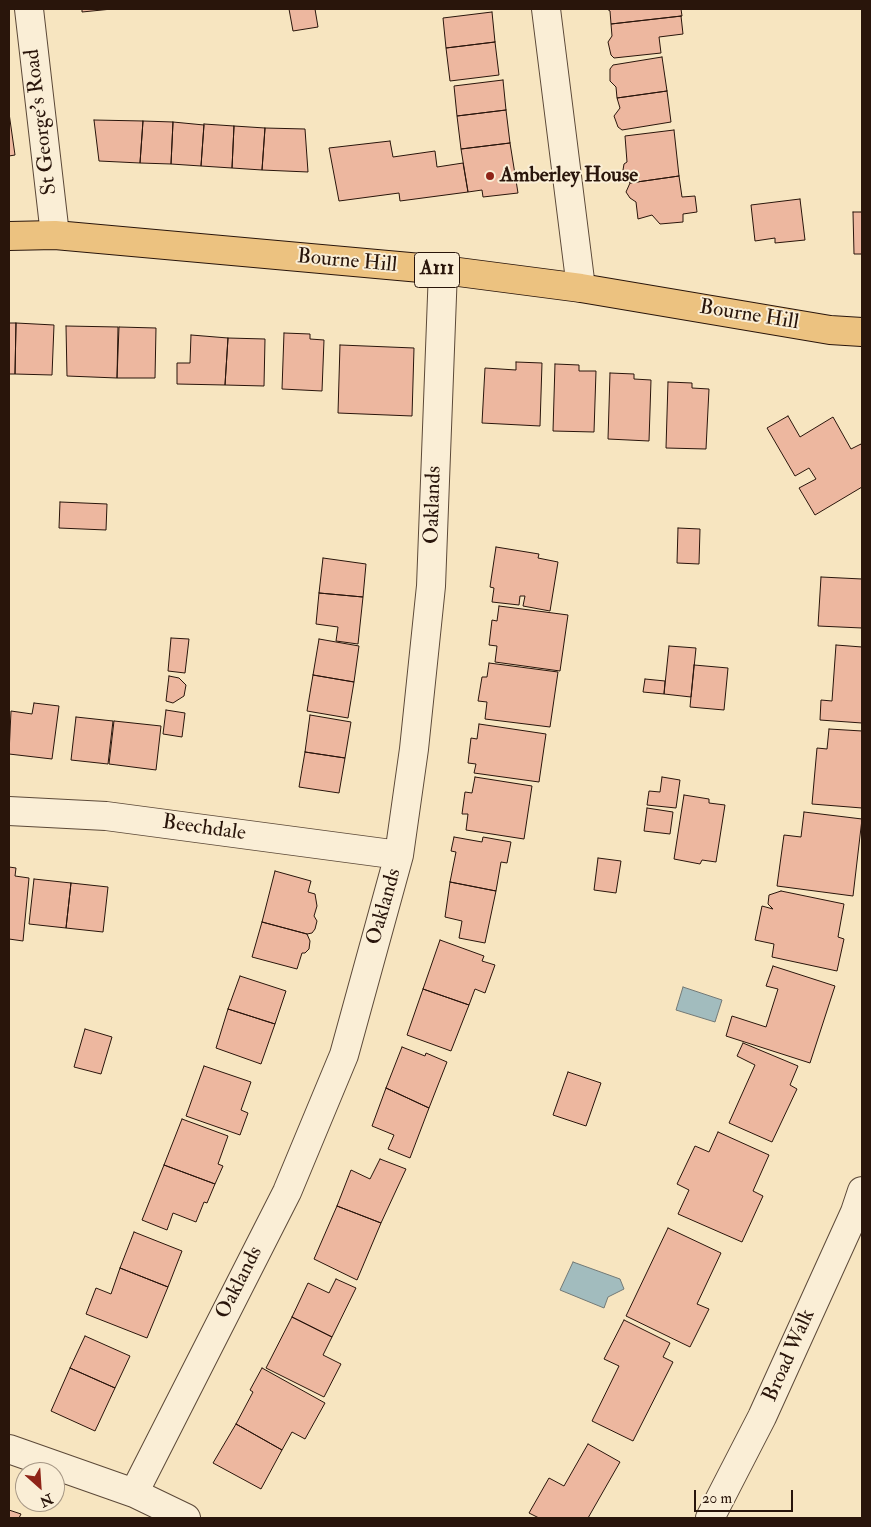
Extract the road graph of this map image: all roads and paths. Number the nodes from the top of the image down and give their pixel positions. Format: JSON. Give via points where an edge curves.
{"nodes":[{"id":1,"x":29,"y":9,"type":"edge"},
{"id":2,"x":546,"y":9,"type":"edge"},
{"id":3,"x":55,"y":235,"type":"junction"},
{"id":4,"x":9,"y":236,"type":"edge"},
{"id":5,"x":442,"y":270,"type":"junction"},
{"id":6,"x":581,"y":288,"type":"junction"},
{"id":7,"x":862,"y":332,"type":"edge"},
{"id":8,"x":9,"y":811,"type":"edge"},
{"id":9,"x":399,"y":855,"type":"junction"},
{"id":10,"x":862,"y":1191,"type":"edge"},
{"id":11,"x":9,"y":1449,"type":"edge"},
{"id":12,"x":134,"y":1493,"type":"junction"},
{"id":13,"x":186,"y":1518,"type":"edge"},
{"id":14,"x":710,"y":1518,"type":"edge"}],
"edges":[{"from":1,"to":3,"type":"street","name":"St George's Road"},
{"from":2,"to":6,"type":"street"},
{"from":3,"to":4,"type":"main road","name":"Bourne Hill","number":"A111"},
{"from":3,"to":5,"type":"main road","name":"Bourne Hill","number":"A111"},
{"from":5,"to":6,"type":"main road","name":"Bourne Hill","number":"A111"},
{"from":5,"to":9,"type":"street","name":"Oaklands","via":[[431,586]]},
{"from":6,"to":7,"type":"main road","name":"Bourne Hill","number":"A111","via":[[830,330]]},
{"from":8,"to":9,"type":"street","name":"Beechdale","via":[[106,816]]},
{"from":9,"to":12,"type":"street","name":"Oaklands","via":[[344,1055],[287,1192]]},
{"from":10,"to":14,"type":"street","name":"Broad Walk","via":[[762,1417]]},
{"from":11,"to":12,"type":"street"},
{"from":12,"to":13,"type":"street"}]}
